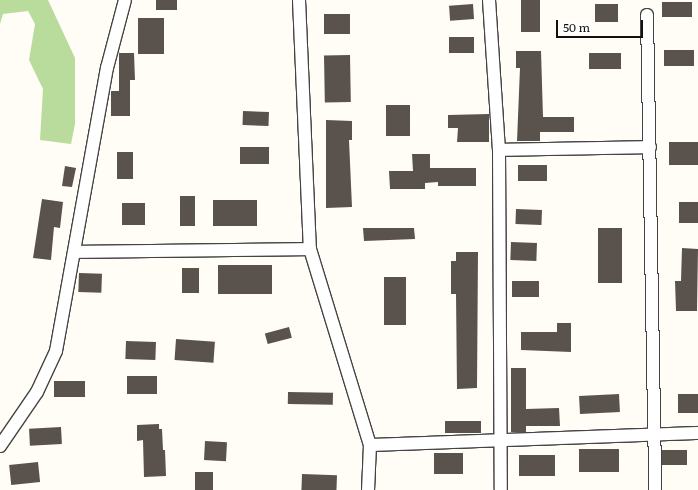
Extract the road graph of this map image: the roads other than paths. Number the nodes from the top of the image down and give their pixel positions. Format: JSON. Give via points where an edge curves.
{"nodes":[{"id":1,"x":125,"y":0,"type":"edge"},
{"id":2,"x":299,"y":0,"type":"edge"},
{"id":3,"x":489,"y":0,"type":"edge"},
{"id":4,"x":647,"y":15,"type":"dead end"},
{"id":5,"x":650,"y":147,"type":"junction"},
{"id":6,"x":499,"y":150,"type":"junction"},
{"id":7,"x":310,"y":249,"type":"junction"},
{"id":8,"x":75,"y":252,"type":"junction"},
{"id":9,"x":655,"y":433,"type":"junction"},
{"id":10,"x":698,"y":433,"type":"edge"},
{"id":11,"x":502,"y":442,"type":"junction"},
{"id":12,"x":370,"y":445,"type":"junction"},
{"id":13,"x":0,"y":446,"type":"edge"},
{"id":14,"x":368,"y":490,"type":"edge"},
{"id":15,"x":501,"y":490,"type":"edge"},
{"id":16,"x":655,"y":490,"type":"edge"}],
"edges":[{"from":1,"to":8,"type":"street","via":[[107,68]]},
{"from":2,"to":7,"type":"street"},
{"from":3,"to":6,"type":"street"},
{"from":4,"to":5,"type":"street"},
{"from":5,"to":6,"type":"street"},
{"from":5,"to":9,"type":"street"},
{"from":6,"to":11,"type":"street"},
{"from":7,"to":8,"type":"street"},
{"from":7,"to":12,"type":"street"},
{"from":8,"to":13,"type":"street","via":[[56,351],[37,392]]},
{"from":9,"to":10,"type":"street"},
{"from":9,"to":11,"type":"street"},
{"from":9,"to":16,"type":"street"},
{"from":11,"to":12,"type":"street"},
{"from":11,"to":15,"type":"street"},
{"from":12,"to":14,"type":"street"}]}
